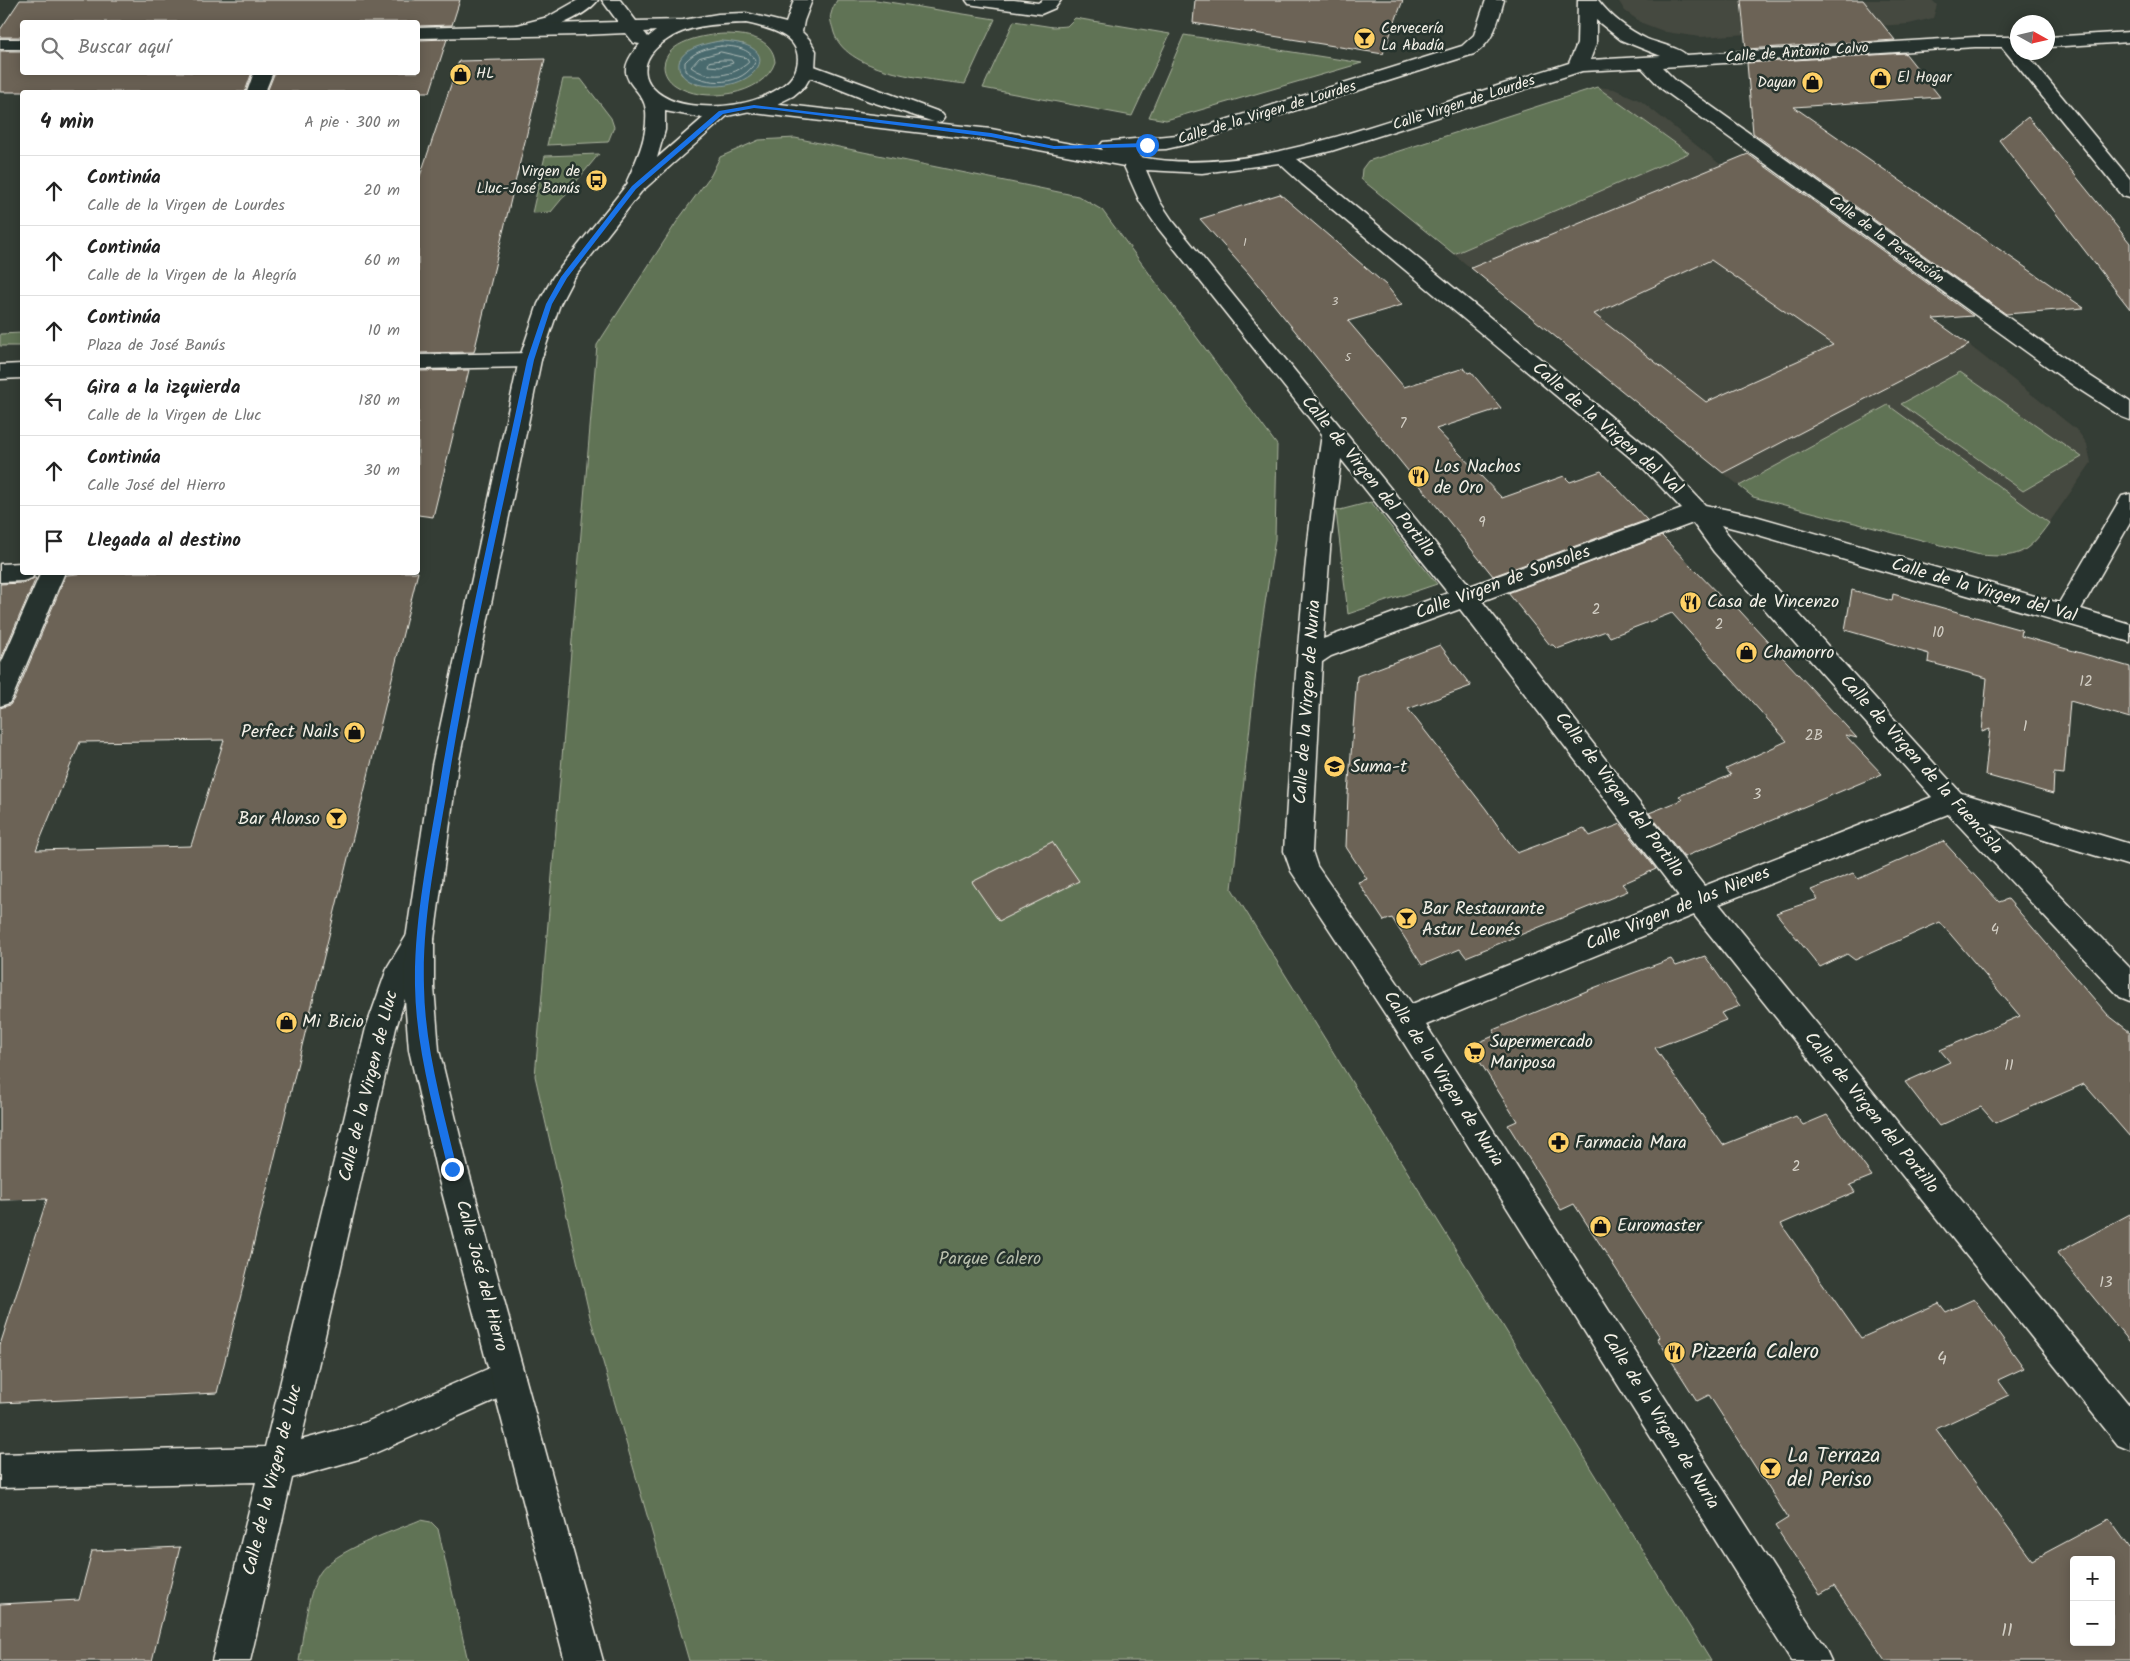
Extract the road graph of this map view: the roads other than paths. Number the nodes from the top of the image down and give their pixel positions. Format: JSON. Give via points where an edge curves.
{"nodes":[{"id":1,"x":589,"y":0,"type":"edge"},
{"id":2,"x":611,"y":0,"type":"edge"},
{"id":3,"x":804,"y":0,"type":"edge"},
{"id":4,"x":975,"y":0,"type":"edge"},
{"id":5,"x":1052,"y":0,"type":"edge"},
{"id":6,"x":1495,"y":0,"type":"edge"},
{"id":7,"x":1588,"y":0,"type":"edge"},
{"id":8,"x":694,"y":22,"type":"junction"},
{"id":9,"x":631,"y":27,"type":"junction"},
{"id":10,"x":582,"y":30,"type":"junction"},
{"id":11,"x":516,"y":31,"type":"junction"},
{"id":12,"x":420,"y":33,"type":"edge"},
{"id":13,"x":793,"y":34,"type":"junction"},
{"id":14,"x":2130,"y":37,"type":"edge"},
{"id":15,"x":2010,"y":42,"type":"edge"},
{"id":16,"x":2055,"y":42,"type":"edge"},
{"id":17,"x":0,"y":44,"type":"edge"},
{"id":18,"x":20,"y":44,"type":"edge"},
{"id":19,"x":646,"y":48,"type":"junction"},
{"id":20,"x":1696,"y":60,"type":"junction"},
{"id":21,"x":2026,"y":60,"type":"edge"},
{"id":22,"x":1646,"y":62,"type":"junction"},
{"id":23,"x":1576,"y":67,"type":"junction"},
{"id":24,"x":806,"y":69,"type":"junction"},
{"id":25,"x":263,"y":75,"type":"edge"},
{"id":26,"x":257,"y":90,"type":"edge"},
{"id":27,"x":653,"y":99,"type":"junction"},
{"id":28,"x":754,"y":107,"type":"junction"},
{"id":29,"x":721,"y":112,"type":"junction"},
{"id":30,"x":991,"y":135,"type":"junction"},
{"id":31,"x":1129,"y":154,"type":"junction"},
{"id":32,"x":1284,"y":157,"type":"junction"},
{"id":33,"x":634,"y":188,"type":"junction"},
{"id":34,"x":2130,"y":192,"type":"edge"},
{"id":35,"x":530,"y":360,"type":"junction"},
{"id":36,"x":420,"y":362,"type":"edge"},
{"id":37,"x":20,"y":371,"type":"edge"},
{"id":38,"x":0,"y":372,"type":"edge"},
{"id":39,"x":2130,"y":412,"type":"edge"},
{"id":40,"x":1333,"y":434,"type":"junction"},
{"id":41,"x":2130,"y":502,"type":"edge"},
{"id":42,"x":1699,"y":512,"type":"junction"},
{"id":43,"x":20,"y":572,"type":"edge"},
{"id":44,"x":0,"y":573,"type":"edge"},
{"id":45,"x":52,"y":575,"type":"edge"},
{"id":46,"x":1465,"y":597,"type":"junction"},
{"id":47,"x":2065,"y":614,"type":"junction"},
{"id":48,"x":2130,"y":633,"type":"edge"},
{"id":49,"x":1309,"y":658,"type":"junction"},
{"id":50,"x":0,"y":696,"type":"edge"},
{"id":51,"x":1952,"y":801,"type":"junction"},
{"id":52,"x":2130,"y":855,"type":"edge"},
{"id":53,"x":1698,"y":900,"type":"junction"},
{"id":54,"x":420,"y":939,"type":"junction"},
{"id":55,"x":2130,"y":988,"type":"edge"},
{"id":56,"x":1406,"y":1020,"type":"junction"},
{"id":57,"x":508,"y":1377,"type":"junction"},
{"id":58,"x":2130,"y":1433,"type":"edge"},
{"id":59,"x":278,"y":1464,"type":"junction"},
{"id":60,"x":0,"y":1471,"type":"edge"},
{"id":61,"x":231,"y":1661,"type":"edge"},
{"id":62,"x":584,"y":1661,"type":"edge"},
{"id":63,"x":1812,"y":1661,"type":"edge"}],
"edges":[{"from":1,"to":11,"type":"street","via":[[573,13],[550,24]]},
{"from":2,"to":9,"type":"street"},
{"from":3,"to":13,"type":"street","via":[[794,21]]},
{"from":4,"to":5,"type":"street","via":[[1041,9]]},
{"from":6,"to":31,"type":"street","name":"Calle de la Virgen de Lourdes","via":[[1484,36],[1477,46],[1468,50]]},
{"from":7,"to":20,"type":"street","via":[[1604,20],[1620,32],[1658,50]]},
{"from":7,"to":23,"type":"street","via":[[1587,49]]},
{"from":8,"to":9,"type":"street"},
{"from":8,"to":13,"type":"street","via":[[730,10]]},
{"from":8,"to":19,"type":"street","via":[[657,38]]},
{"from":9,"to":10,"type":"street"},
{"from":9,"to":19,"type":"street"},
{"from":10,"to":11,"type":"street"},
{"from":10,"to":19,"type":"street"},
{"from":11,"to":12,"type":"street"},
{"from":13,"to":24,"type":"street","via":[[806,49]]},
{"from":14,"to":16,"type":"street"},
{"from":15,"to":20,"type":"street","name":"Calle de Antonio Calvo"},
{"from":17,"to":18,"type":"street"},
{"from":19,"to":27,"type":"street","via":[[638,59],[637,80]]},
{"from":20,"to":22,"type":"street","name":"Calle de Antonio Calvo"},
{"from":21,"to":34,"type":"street"},
{"from":22,"to":23,"type":"street","name":"Calle de Antonio Calvo"},
{"from":22,"to":39,"type":"street","name":"Calle de la Persuasión","via":[[1677,90],[2082,382]]},
{"from":23,"to":32,"type":"street","name":"Calle Virgen de Lourdes"},
{"from":24,"to":28,"type":"street","via":[[798,82],[785,93]]},
{"from":24,"to":30,"type":"street","via":[[876,97]]},
{"from":25,"to":26,"type":"street"},
{"from":27,"to":29,"type":"street","via":[[684,110]]},
{"from":27,"to":33,"type":"street","name":"Calle de la Virgen de Lluc","via":[[658,110],[655,128]]},
{"from":28,"to":29,"type":"street"},
{"from":28,"to":30,"type":"street"},
{"from":29,"to":33,"type":"street","name":"Calle de la Virgen de Lluc"},
{"from":30,"to":31,"type":"street","name":"Calle de la Virgen de Lourdes","via":[[1054,148]]},
{"from":31,"to":32,"type":"street","name":"Calle de la Virgen de Lourdes","via":[[1154,166],[1202,167]]},
{"from":31,"to":40,"type":"street","name":"Calle de Virgen del Portillo","via":[[1150,202],[1165,224]]},
{"from":32,"to":42,"type":"street","name":"Calle de la Virgen del Val","via":[[1652,462]]},
{"from":33,"to":35,"type":"street","name":"Calle de la Virgen de Lluc","via":[[554,293]]},
{"from":35,"to":36,"type":"street"},
{"from":35,"to":54,"type":"street","name":"Calle de la Virgen de Lluc","via":[[445,765]]},
{"from":37,"to":38,"type":"street"},
{"from":40,"to":46,"type":"street","name":"Calle de Virgen del Portillo"},
{"from":40,"to":49,"type":"street","name":"Calle de la Virgen de Nuria","via":[[1326,474]]},
{"from":41,"to":47,"type":"street"},
{"from":42,"to":46,"type":"street","name":"Calle Virgen de Sonsoles"},
{"from":42,"to":47,"type":"street","name":"Calle de la Virgen del Val","via":[[1748,523]]},
{"from":42,"to":51,"type":"street","name":"Calle de Virgen de la Fuencisla","via":[[1723,546]]},
{"from":43,"to":44,"type":"street"},
{"from":45,"to":50,"type":"street"},
{"from":46,"to":49,"type":"street","name":"Calle Virgen de Sonsoles","via":[[1322,649]]},
{"from":46,"to":53,"type":"street","name":"Calle de Virgen del Portillo"},
{"from":47,"to":48,"type":"street","name":"Calle de la Virgen del Val"},
{"from":49,"to":56,"type":"street","name":"Calle de la Virgen de Nuria","via":[[1298,850],[1305,871]]},
{"from":51,"to":52,"type":"street"},
{"from":51,"to":53,"type":"street","name":"Calle Virgen de las Nieves"},
{"from":51,"to":55,"type":"street","name":"Calle de Virgen de la Fuencisla"},
{"from":53,"to":56,"type":"street","name":"Calle Virgen de las Nieves"},
{"from":53,"to":58,"type":"street","name":"Calle de Virgen del Portillo"},
{"from":54,"to":57,"type":"street","name":"Calle José del Hierro","via":[[419,987],[424,1050]]},
{"from":54,"to":59,"type":"street","name":"Calle de la Virgen de Lluc","via":[[398,975],[391,994]]},
{"from":56,"to":63,"type":"street","name":"Calle de la Virgen de Nuria"},
{"from":57,"to":59,"type":"street","via":[[366,1440]]},
{"from":57,"to":62,"type":"street","name":"Calle José del Hierro"},
{"from":59,"to":60,"type":"street"},
{"from":59,"to":61,"type":"street","name":"Calle de la Virgen de Lluc"}]}
